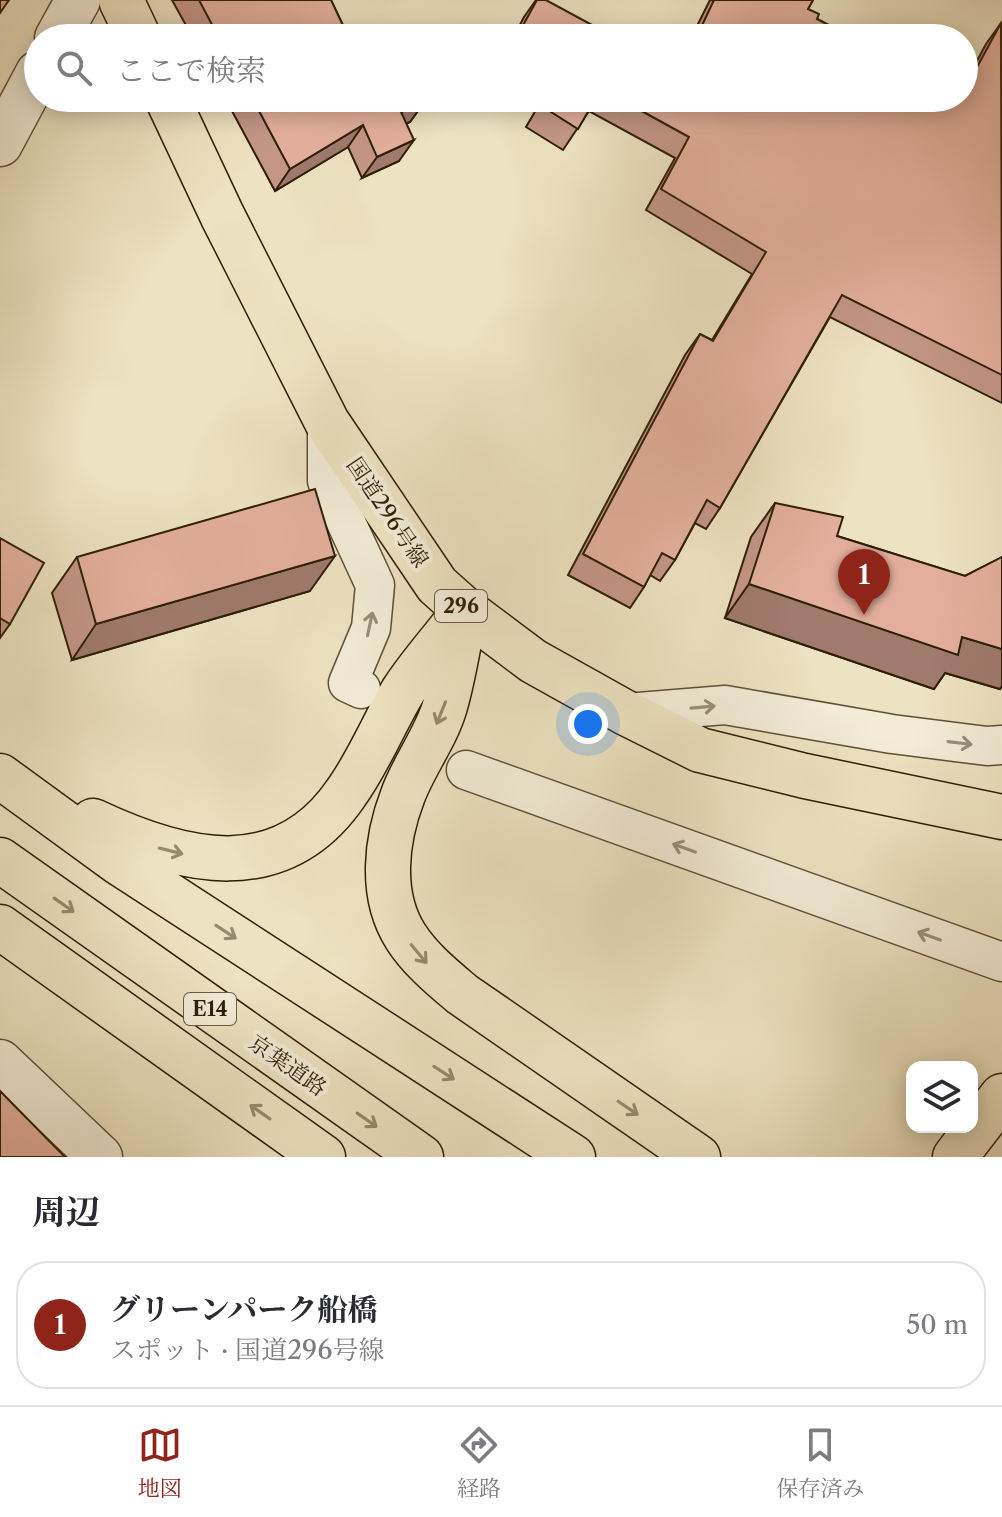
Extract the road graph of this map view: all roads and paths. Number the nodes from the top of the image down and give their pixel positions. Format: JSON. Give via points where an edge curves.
{"nodes":[{"id":1,"x":78,"y":0,"type":"edge"},
{"id":2,"x":121,"y":0,"type":"edge"},
{"id":3,"x":65,"y":24,"type":"edge"},
{"id":4,"x":132,"y":24,"type":"edge"},
{"id":5,"x":24,"y":99,"type":"edge"},
{"id":6,"x":174,"y":112,"type":"edge"},
{"id":7,"x":0,"y":144,"type":"edge"},
{"id":8,"x":327,"y":422,"type":"junction"},
{"id":9,"x":465,"y":610,"type":"junction"},
{"id":10,"x":361,"y":689,"type":"dead end"},
{"id":11,"x":626,"y":713,"type":"junction"},
{"id":12,"x":1002,"y":745,"type":"edge"},
{"id":13,"x":0,"y":770,"type":"edge"},
{"id":14,"x":466,"y":770,"type":"dead end"},
{"id":15,"x":0,"y":776,"type":"edge"},
{"id":16,"x":1002,"y":817,"type":"edge"},
{"id":17,"x":0,"y":860,"type":"edge"},
{"id":18,"x":0,"y":927,"type":"edge"},
{"id":19,"x":1002,"y":962,"type":"edge"},
{"id":20,"x":0,"y":1062,"type":"edge"},
{"id":21,"x":1002,"y":1096,"type":"edge"},
{"id":22,"x":100,"y":1157,"type":"edge"},
{"id":23,"x":323,"y":1157,"type":"edge"},
{"id":24,"x":421,"y":1157,"type":"edge"},
{"id":25,"x":573,"y":1157,"type":"edge"},
{"id":26,"x":698,"y":1157,"type":"edge"},
{"id":27,"x":955,"y":1157,"type":"edge"}],
"edges":[{"from":1,"to":3,"type":"street"},
{"from":2,"to":4,"type":"highway"},
{"from":5,"to":7,"type":"street"},
{"from":6,"to":8,"type":"highway","name":"国道296号線","number":"296"},
{"from":8,"to":9,"type":"highway","name":"国道296号線","number":"296","via":[[437,585]]},
{"from":10,"to":8,"type":"street","one_way":true,"via":[[348,683],[371,628],[375,585],[327,481]]},
{"from":9,"to":11,"type":"highway","name":"国道296号線","number":"296","via":[[533,661]]},
{"from":13,"to":9,"type":"highway","one_way":true,"via":[[121,835],[211,860],[251,858],[287,845],[320,823],[345,795],[404,690]]},
{"from":9,"to":26,"type":"highway","one_way":true,"via":[[445,708],[403,795],[392,833],[387,868],[391,903],[405,937],[462,994]]},
{"from":11,"to":12,"type":"street","one_way":true,"via":[[725,705],[892,734]]},
{"from":11,"to":16,"type":"highway","name":"国道296号線","number":"296","via":[[700,750]]},
{"from":19,"to":14,"type":"street","one_way":true},
{"from":15,"to":25,"type":"highway","one_way":true,"via":[[118,862]]},
{"from":17,"to":24,"type":"highway","name":"京葉道路","number":"E14","one_way":true},
{"from":23,"to":18,"type":"highway","number":"E14","one_way":true},
{"from":20,"to":22,"type":"street"},
{"from":21,"to":27,"type":"highway"}]}
